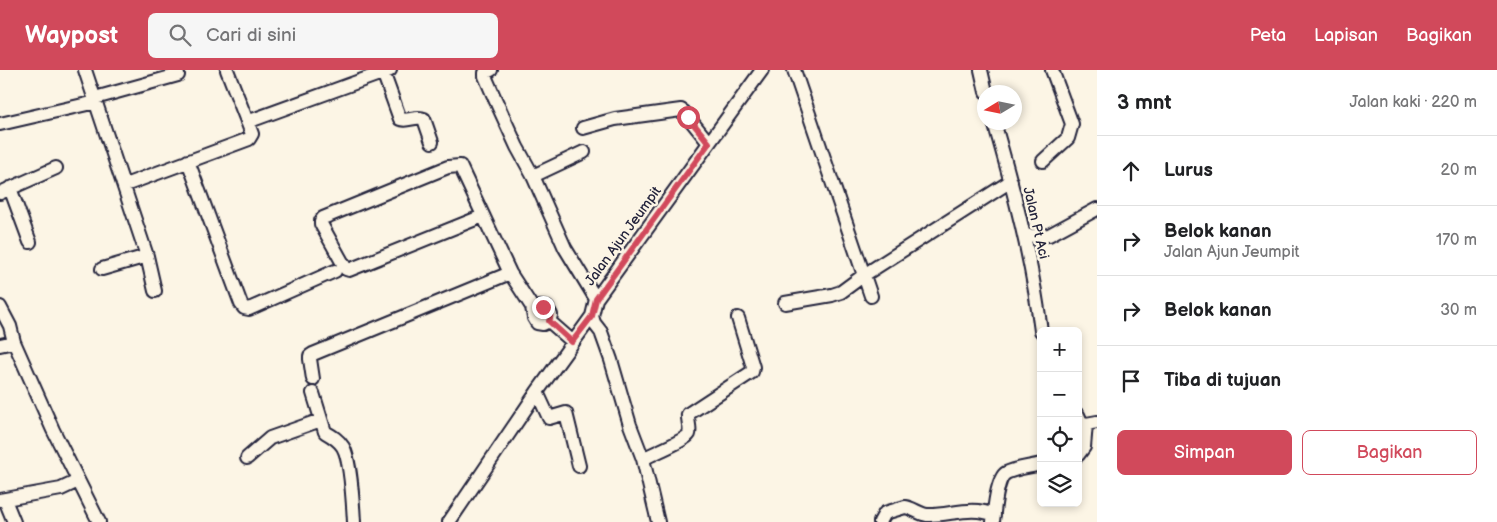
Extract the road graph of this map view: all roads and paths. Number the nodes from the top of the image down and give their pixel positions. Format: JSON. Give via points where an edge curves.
{"nodes":[{"id":1,"x":85,"y":70,"type":"edge"},
{"id":2,"x":227,"y":70,"type":"edge"},
{"id":3,"x":491,"y":70,"type":"edge"},
{"id":4,"x":762,"y":70,"type":"edge"},
{"id":5,"x":794,"y":70,"type":"edge"},
{"id":6,"x":981,"y":70,"type":"edge"},
{"id":7,"x":1052,"y":70,"type":"edge"},
{"id":8,"x":381,"y":72,"type":"edge"},
{"id":9,"x":178,"y":75,"type":"dead end"},
{"id":10,"x":984,"y":85,"type":"edge"},
{"id":11,"x":96,"y":100,"type":"junction"},
{"id":12,"x":247,"y":122,"type":"junction"},
{"id":13,"x":0,"y":124,"type":"edge"},
{"id":14,"x":583,"y":128,"type":"dead end"},
{"id":15,"x":996,"y":130,"type":"edge"},
{"id":16,"x":432,"y":142,"type":"dead end"},
{"id":17,"x":709,"y":143,"type":"junction"},
{"id":18,"x":584,"y":152,"type":"dead end"},
{"id":19,"x":188,"y":161,"type":"junction"},
{"id":20,"x":1043,"y":162,"type":"dead end"},
{"id":21,"x":56,"y":168,"type":"dead end"},
{"id":22,"x":533,"y":176,"type":"junction"},
{"id":23,"x":1011,"y":181,"type":"junction"},
{"id":24,"x":125,"y":185,"type":"junction"},
{"id":25,"x":5,"y":190,"type":"edge"},
{"id":26,"x":1097,"y":210,"type":"edge"},
{"id":27,"x":483,"y":216,"type":"junction"},
{"id":28,"x":1024,"y":236,"type":"junction"},
{"id":29,"x":30,"y":242,"type":"dead end"},
{"id":30,"x":147,"y":256,"type":"junction"},
{"id":31,"x":102,"y":269,"type":"dead end"},
{"id":32,"x":335,"y":271,"type":"dead end"},
{"id":33,"x":510,"y":273,"type":"junction"},
{"id":34,"x":864,"y":275,"type":"junction"},
{"id":35,"x":155,"y":291,"type":"dead end"},
{"id":36,"x":870,"y":296,"type":"dead end"},
{"id":37,"x":596,"y":299,"type":"junction"},
{"id":38,"x":785,"y":302,"type":"dead end"},
{"id":39,"x":0,"y":307,"type":"edge"},
{"id":40,"x":738,"y":318,"type":"dead end"},
{"id":41,"x":596,"y":324,"type":"junction"},
{"id":42,"x":1040,"y":327,"type":"edge"},
{"id":43,"x":14,"y":342,"type":"junction"},
{"id":44,"x":572,"y":342,"type":"junction"},
{"id":45,"x":0,"y":345,"type":"edge"},
{"id":46,"x":313,"y":379,"type":"dead end"},
{"id":47,"x":537,"y":392,"type":"junction"},
{"id":48,"x":314,"y":394,"type":"dead end"},
{"id":49,"x":320,"y":420,"type":"junction"},
{"id":50,"x":1087,"y":421,"type":"edge"},
{"id":51,"x":1082,"y":450,"type":"edge"},
{"id":52,"x":247,"y":458,"type":"dead end"},
{"id":53,"x":643,"y":459,"type":"junction"},
{"id":54,"x":1037,"y":465,"type":"edge"},
{"id":55,"x":579,"y":466,"type":"dead end"},
{"id":56,"x":78,"y":481,"type":"junction"},
{"id":57,"x":2,"y":500,"type":"edge"},
{"id":58,"x":993,"y":518,"type":"edge"},
{"id":59,"x":14,"y":522,"type":"edge"},
{"id":60,"x":99,"y":522,"type":"edge"},
{"id":61,"x":354,"y":522,"type":"edge"},
{"id":62,"x":448,"y":522,"type":"edge"},
{"id":63,"x":658,"y":522,"type":"edge"},
{"id":64,"x":880,"y":522,"type":"edge"}],
"edges":[{"from":1,"to":11,"type":"street"},
{"from":2,"to":12,"type":"street"},
{"from":3,"to":22,"type":"street","via":[[485,73],[488,84]]},
{"from":4,"to":17,"type":"street","name":"Jalan Ajun Jeumpit"},
{"from":5,"to":34,"type":"street"},
{"from":6,"to":10,"type":"street"},
{"from":7,"to":20,"type":"street","via":[[1072,124],[1068,138]]},
{"from":8,"to":12,"type":"street"},
{"from":8,"to":16,"type":"street","via":[[400,119],[424,119]]},
{"from":9,"to":11,"type":"street"},
{"from":11,"to":13,"type":"street"},
{"from":11,"to":24,"type":"street"},
{"from":12,"to":19,"type":"street","via":[[252,134],[249,140]]},
{"from":14,"to":17,"type":"street","via":[[681,110]]},
{"from":15,"to":23,"type":"street","name":"Jalan Pt Aci"},
{"from":17,"to":37,"type":"street","name":"Jalan Ajun Jeumpit"},
{"from":18,"to":22,"type":"street"},
{"from":19,"to":24,"type":"street"},
{"from":19,"to":32,"type":"street","via":[[244,308],[249,309]]},
{"from":21,"to":25,"type":"street"},
{"from":22,"to":37,"type":"street","via":[[569,256]]},
{"from":23,"to":28,"type":"street","name":"Jalan Pt Aci"},
{"from":23,"to":34,"type":"street"},
{"from":24,"to":30,"type":"street"},
{"from":25,"to":29,"type":"street"},
{"from":26,"to":28,"type":"street","via":[[1049,235]]},
{"from":27,"to":27,"type":"street","via":[[348,270],[321,224],[323,218],[453,166],[460,166]]},
{"from":27,"to":33,"type":"street"},
{"from":28,"to":42,"type":"street","name":"Jalan Pt Aci"},
{"from":30,"to":31,"type":"street"},
{"from":30,"to":35,"type":"street"},
{"from":33,"to":44,"type":"street","via":[[532,307],[534,320],[543,324],[549,321]]},
{"from":33,"to":46,"type":"street","via":[[313,354],[310,356]]},
{"from":34,"to":36,"type":"street"},
{"from":34,"to":38,"type":"street","via":[[832,296]]},
{"from":37,"to":41,"type":"street","name":"Jalan Ajun Jeumpit"},
{"from":39,"to":43,"type":"street"},
{"from":40,"to":53,"type":"street","via":[[752,372],[688,414],[688,435]]},
{"from":41,"to":44,"type":"street","name":"Jalan Ajun Jeumpit"},
{"from":41,"to":53,"type":"street"},
{"from":43,"to":45,"type":"street"},
{"from":43,"to":56,"type":"street"},
{"from":44,"to":47,"type":"street","name":"Jalan Ajun Jeumpit"},
{"from":47,"to":55,"type":"street","via":[[549,418],[566,413]]},
{"from":47,"to":62,"type":"street","name":"Jalan Ajun Jeumpit"},
{"from":48,"to":49,"type":"street"},
{"from":49,"to":52,"type":"street","via":[[270,438]]},
{"from":49,"to":61,"type":"street","via":[[325,432],[334,437],[346,452]]},
{"from":50,"to":51,"type":"street"},
{"from":53,"to":63,"type":"street"},
{"from":54,"to":58,"type":"street","via":[[1002,476]]},
{"from":56,"to":57,"type":"street","via":[[60,489]]},
{"from":56,"to":60,"type":"street"},
{"from":57,"to":59,"type":"street"},
{"from":58,"to":64,"type":"street","via":[[985,511],[930,515],[908,507],[885,513]]}]}
